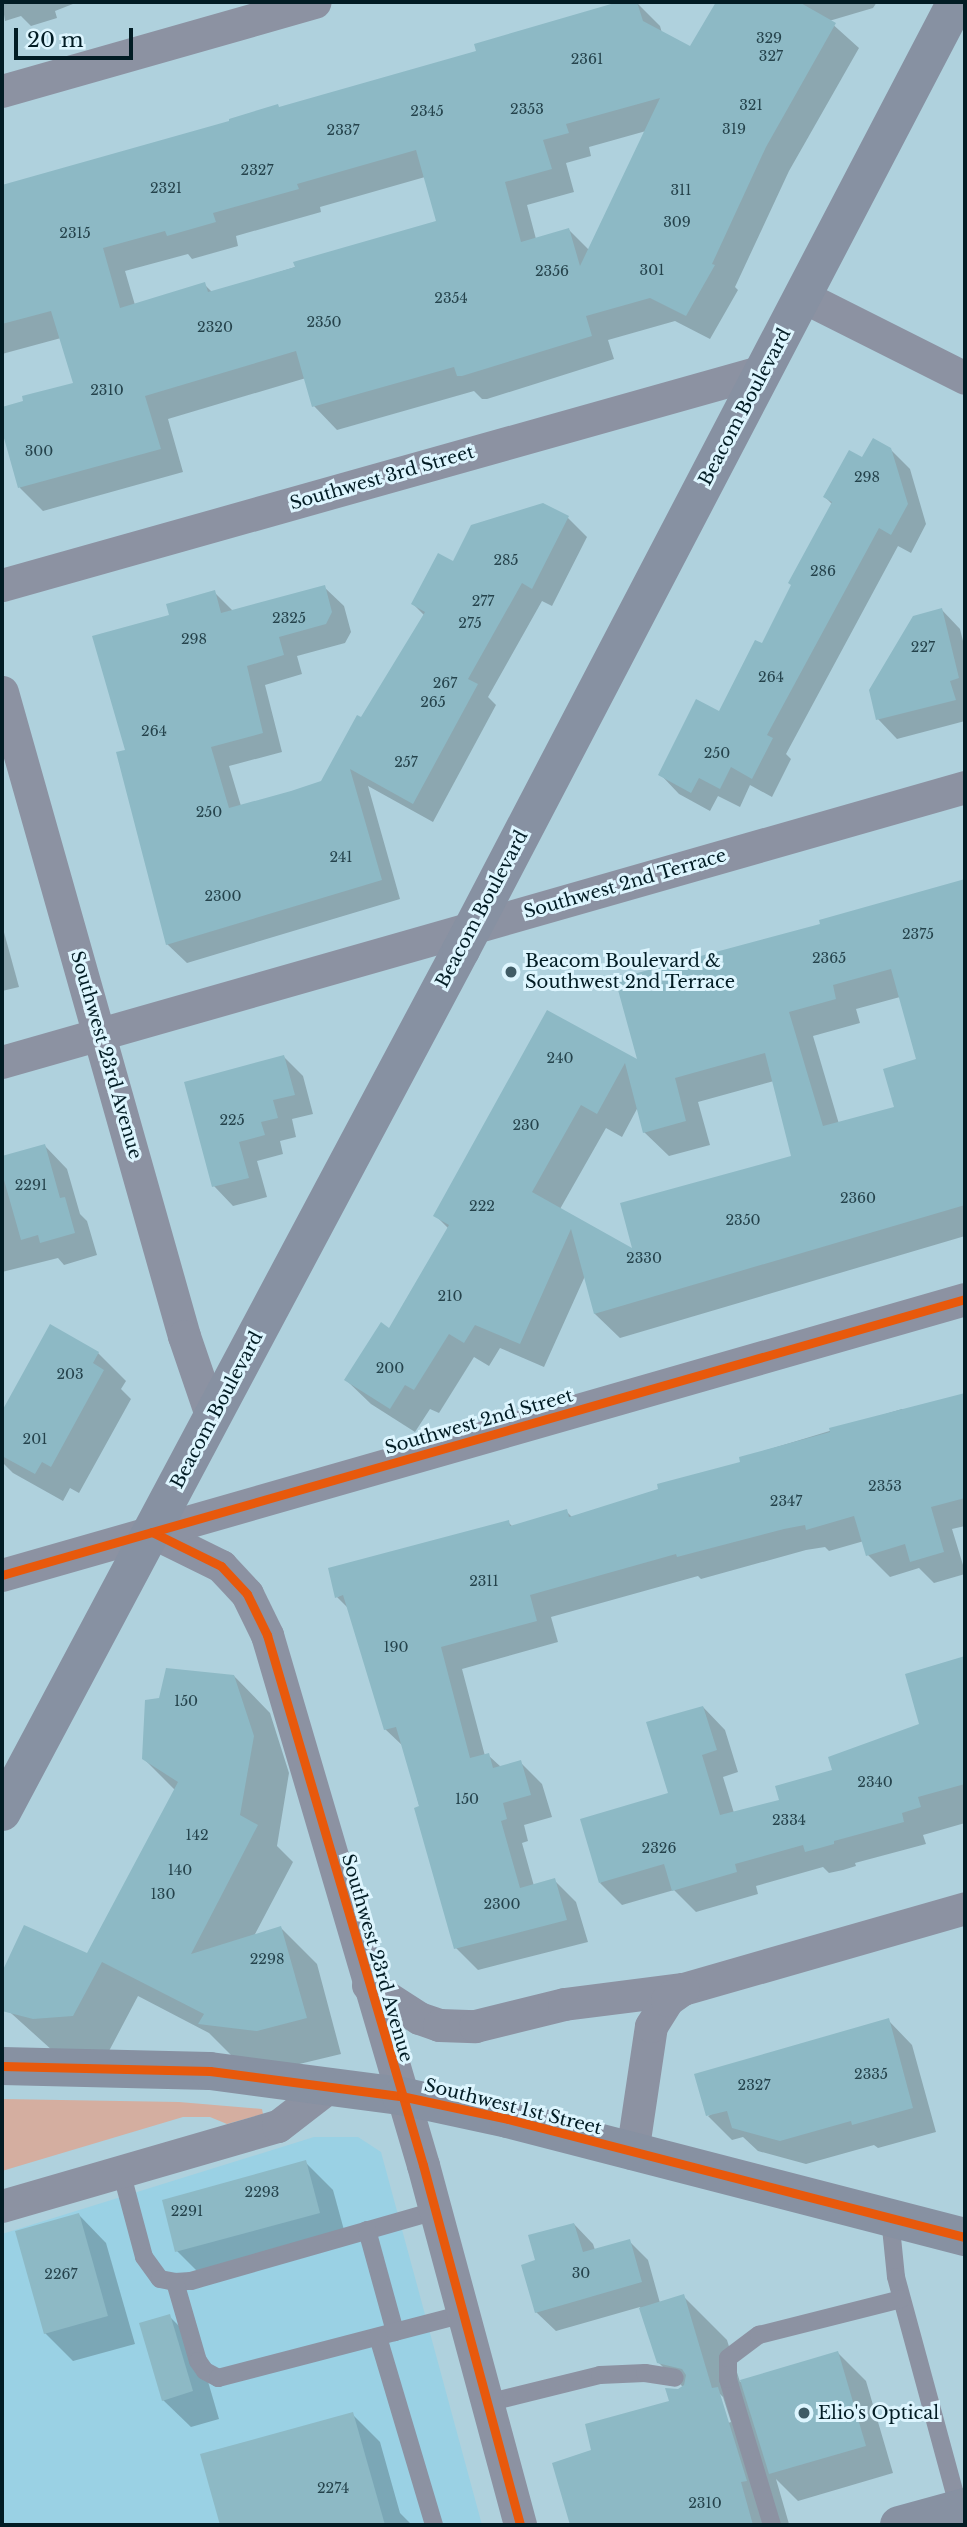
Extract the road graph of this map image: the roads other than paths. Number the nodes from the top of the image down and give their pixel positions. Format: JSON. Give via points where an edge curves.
{"nodes":[{"id":1,"x":315,"y":2,"type":"edge"},
{"id":2,"x":956,"y":2,"type":"edge"},
{"id":3,"x":2,"y":91,"type":"edge"},
{"id":4,"x":804,"y":297,"type":"junction"},
{"id":5,"x":763,"y":371,"type":"junction"},
{"id":6,"x":965,"y":378,"type":"edge"},
{"id":7,"x":2,"y":585,"type":"edge"},
{"id":8,"x":2,"y":692,"type":"edge"},
{"id":9,"x":965,"y":787,"type":"edge"},
{"id":10,"x":473,"y":928,"type":"junction"},
{"id":11,"x":101,"y":1035,"type":"junction"},
{"id":12,"x":2,"y":1062,"type":"edge"},
{"id":13,"x":965,"y":1299,"type":"edge"},
{"id":14,"x":212,"y":1418,"type":"junction"},
{"id":15,"x":152,"y":1532,"type":"junction"},
{"id":16,"x":2,"y":1575,"type":"edge"},
{"id":17,"x":2,"y":1812,"type":"edge"},
{"id":18,"x":965,"y":1908,"type":"edge"},
{"id":19,"x":368,"y":1985,"type":"junction"},
{"id":20,"x":683,"y":1989,"type":"junction"},
{"id":21,"x":2,"y":2066,"type":"edge"},
{"id":22,"x":331,"y":2085,"type":"junction"},
{"id":23,"x":401,"y":2096,"type":"junction"},
{"id":24,"x":632,"y":2153,"type":"junction"},
{"id":25,"x":121,"y":2171,"type":"junction"},
{"id":26,"x":2,"y":2206,"type":"edge"},
{"id":27,"x":435,"y":2211,"type":"junction"},
{"id":28,"x":890,"y":2218,"type":"junction"},
{"id":29,"x":367,"y":2230,"type":"junction"},
{"id":30,"x":965,"y":2237,"type":"edge"},
{"id":31,"x":176,"y":2282,"type":"junction"},
{"id":32,"x":901,"y":2299,"type":"junction"},
{"id":33,"x":463,"y":2314,"type":"junction"},
{"id":34,"x":386,"y":2335,"type":"junction"},
{"id":35,"x":675,"y":2378,"type":"dead end"},
{"id":36,"x":487,"y":2403,"type":"junction"},
{"id":37,"x":962,"y":2508,"type":"edge"},
{"id":38,"x":434,"y":2525,"type":"edge"},
{"id":39,"x":520,"y":2525,"type":"edge"},
{"id":40,"x":772,"y":2525,"type":"edge"},
{"id":41,"x":898,"y":2525,"type":"edge"}],
"edges":[{"from":1,"to":3,"type":"street"},
{"from":2,"to":4,"type":"main road","name":"Beacom Boulevard"},
{"from":4,"to":5,"type":"main road","name":"Beacom Boulevard"},
{"from":4,"to":6,"type":"street"},
{"from":5,"to":7,"type":"street","name":"Southwest 3rd Street"},
{"from":5,"to":10,"type":"main road","name":"Beacom Boulevard"},
{"from":8,"to":11,"type":"street","name":"Southwest 23rd Avenue"},
{"from":9,"to":10,"type":"street","name":"Southwest 2nd Terrace"},
{"from":10,"to":11,"type":"street","name":"Southwest 2nd Terrace"},
{"from":10,"to":14,"type":"main road","name":"Beacom Boulevard"},
{"from":11,"to":12,"type":"street","name":"Southwest 2nd Terrace"},
{"from":11,"to":14,"type":"street","name":"Southwest 23rd Avenue","via":[[184,1336]]},
{"from":13,"to":15,"type":"street","name":"Southwest 2nd Street"},
{"from":14,"to":15,"type":"main road","name":"Beacom Boulevard"},
{"from":15,"to":16,"type":"street","name":"Southwest 2nd Street"},
{"from":15,"to":17,"type":"main road","name":"Beacom Boulevard"},
{"from":15,"to":19,"type":"street","name":"Southwest 23rd Avenue","via":[[221,1566],[247,1594],[267,1635]]},
{"from":18,"to":20,"type":"street"},
{"from":19,"to":20,"type":"street","via":[[419,2018],[457,2027],[564,2004]]},
{"from":19,"to":23,"type":"street","name":"Southwest 23rd Avenue"},
{"from":20,"to":24,"type":"street","via":[[667,2000],[651,2026]]},
{"from":21,"to":22,"type":"main road","name":"Southwest 1st Street","via":[[210,2071]]},
{"from":22,"to":23,"type":"main road","name":"Southwest 1st Street"},
{"from":22,"to":25,"type":"street","via":[[278,2126]]},
{"from":23,"to":24,"type":"main road","name":"Southwest 1st Street"},
{"from":23,"to":27,"type":"street","name":"Southwest 23rd Avenue"},
{"from":24,"to":28,"type":"main road","name":"Southwest 1st Street"},
{"from":25,"to":26,"type":"street"},
{"from":25,"to":31,"type":"lane","via":[[144,2256],[160,2278]]},
{"from":27,"to":29,"type":"lane"},
{"from":27,"to":33,"type":"street","name":"Southwest 23rd Avenue"},
{"from":28,"to":30,"type":"main road","name":"Southwest 1st Street"},
{"from":28,"to":32,"type":"lane"},
{"from":29,"to":31,"type":"lane"},
{"from":29,"to":34,"type":"lane"},
{"from":31,"to":34,"type":"lane","via":[[198,2361],[218,2378]]},
{"from":32,"to":37,"type":"lane"},
{"from":32,"to":40,"type":"lane","via":[[759,2335],[728,2358],[728,2379]]},
{"from":33,"to":34,"type":"lane"},
{"from":33,"to":36,"type":"street","name":"Southwest 23rd Avenue"},
{"from":34,"to":38,"type":"lane"},
{"from":35,"to":36,"type":"lane","via":[[645,2373],[600,2375]]},
{"from":36,"to":39,"type":"street","name":"Southwest 23rd Avenue"},
{"from":37,"to":41,"type":"main road"}]}
